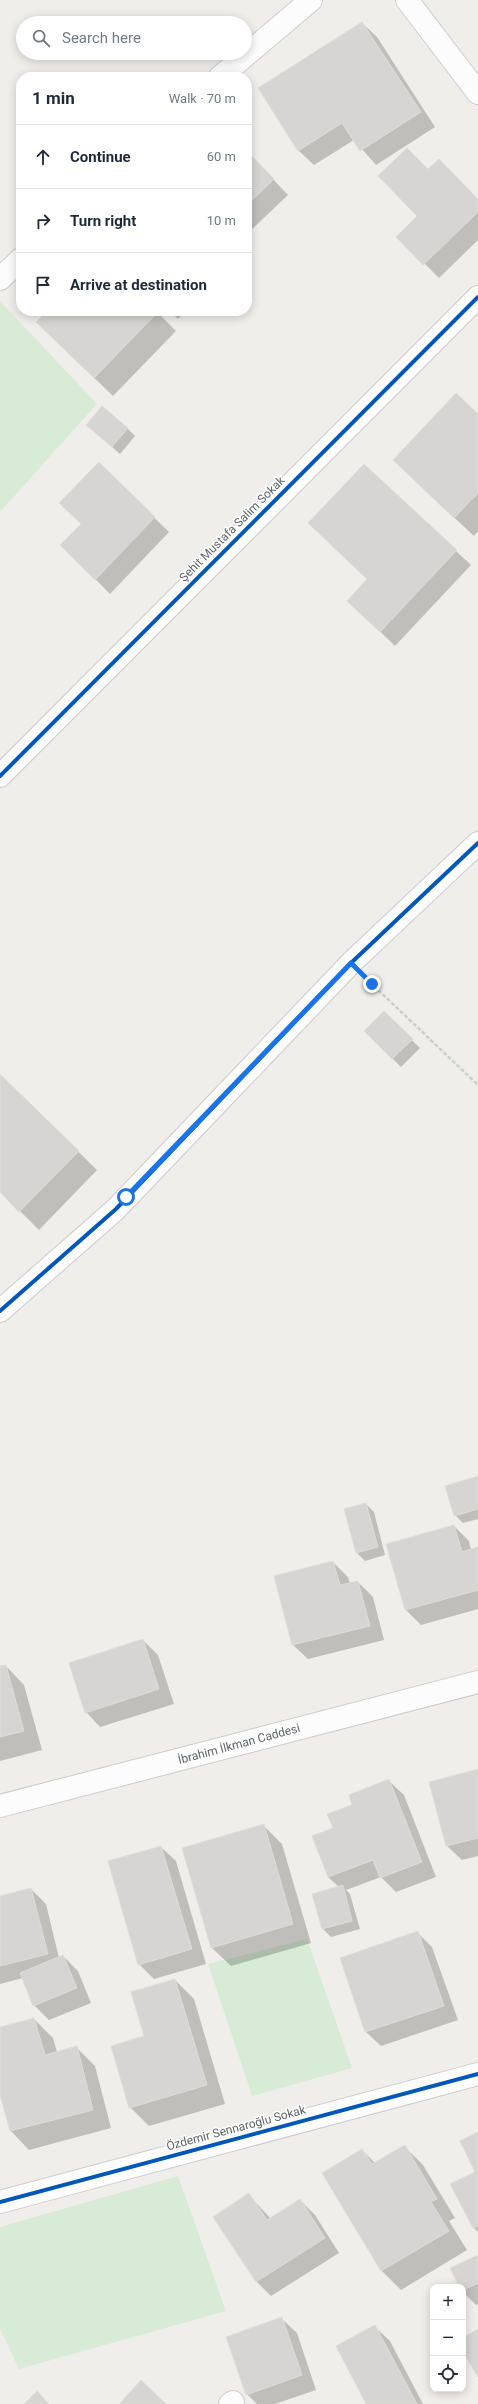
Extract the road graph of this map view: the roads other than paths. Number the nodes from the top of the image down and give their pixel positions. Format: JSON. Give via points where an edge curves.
{"nodes":[{"id":1,"x":311,"y":0,"type":"edge"},
{"id":2,"x":407,"y":0,"type":"edge"},
{"id":3,"x":252,"y":50,"type":"edge"},
{"id":4,"x":240,"y":60,"type":"edge"},
{"id":5,"x":226,"y":72,"type":"edge"},
{"id":6,"x":478,"y":93,"type":"edge"},
{"id":7,"x":16,"y":264,"type":"edge"},
{"id":8,"x":0,"y":279,"type":"edge"},
{"id":9,"x":478,"y":297,"type":"edge"},
{"id":10,"x":0,"y":776,"type":"edge"},
{"id":11,"x":478,"y":843,"type":"edge"},
{"id":12,"x":0,"y":1311,"type":"edge"},
{"id":13,"x":478,"y":1682,"type":"edge"},
{"id":14,"x":0,"y":1806,"type":"edge"},
{"id":15,"x":478,"y":2074,"type":"edge"},
{"id":16,"x":0,"y":2202,"type":"edge"}],
"edges":[{"from":1,"to":3,"type":"street"},
{"from":2,"to":6,"type":"street"},
{"from":4,"to":5,"type":"street"},
{"from":7,"to":8,"type":"street"},
{"from":9,"to":10,"type":"street","name":"Şehit Mustafa Salim Sokak"},
{"from":11,"to":12,"type":"street","via":[[351,963],[116,1209]]},
{"from":13,"to":14,"type":"street","name":"İbrahim İlkman Caddesi"},
{"from":15,"to":16,"type":"street","name":"Özdemir Sennaroğlu Sokak"}]}
